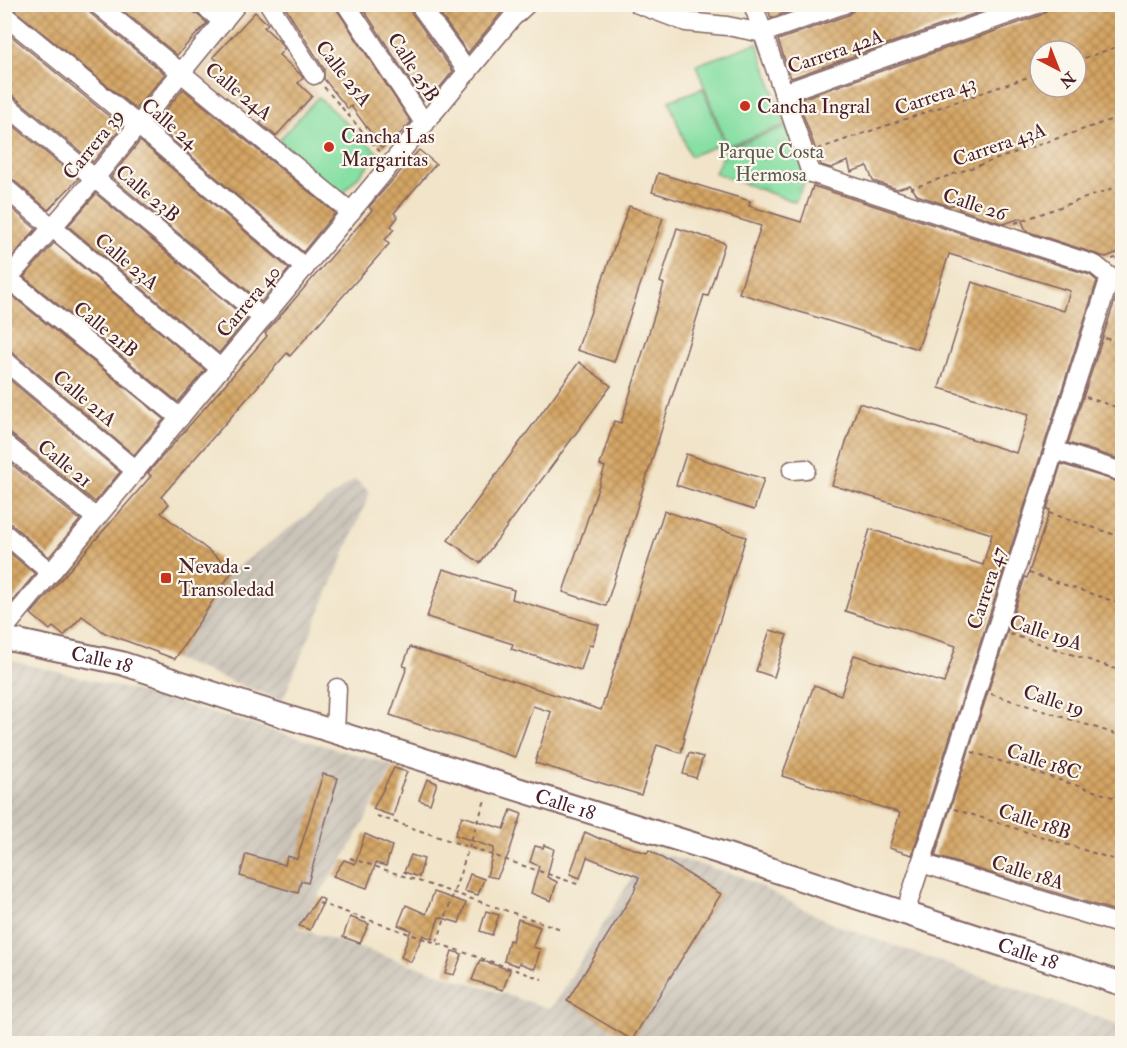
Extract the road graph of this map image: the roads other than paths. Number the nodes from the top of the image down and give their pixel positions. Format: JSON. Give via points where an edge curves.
{"nodes":[{"id":1,"x":97,"y":4,"type":"edge"},
{"id":2,"x":202,"y":4,"type":"edge"},
{"id":3,"x":237,"y":4,"type":"edge"},
{"id":4,"x":269,"y":4,"type":"edge"},
{"id":5,"x":346,"y":4,"type":"edge"},
{"id":6,"x":419,"y":4,"type":"edge"},
{"id":7,"x":527,"y":4,"type":"edge"},
{"id":8,"x":638,"y":4,"type":"edge"},
{"id":9,"x":753,"y":4,"type":"edge"},
{"id":10,"x":844,"y":4,"type":"edge"},
{"id":11,"x":1037,"y":4,"type":"edge"},
{"id":12,"x":507,"y":11,"type":"edge"},
{"id":13,"x":4,"y":15,"type":"edge"},
{"id":14,"x":223,"y":22,"type":"junction"},
{"id":15,"x":763,"y":33,"type":"junction"},
{"id":16,"x":468,"y":72,"type":"junction"},
{"id":17,"x":181,"y":73,"type":"junction"},
{"id":18,"x":314,"y":75,"type":"road end"},
{"id":19,"x":783,"y":93,"type":"junction"},
{"id":20,"x":4,"y":103,"type":"edge"},
{"id":21,"x":138,"y":124,"type":"junction"},
{"id":22,"x":425,"y":124,"type":"junction"},
{"id":23,"x":95,"y":178,"type":"junction"},
{"id":24,"x":4,"y":187,"type":"edge"},
{"id":25,"x":351,"y":212,"type":"junction"},
{"id":26,"x":53,"y":228,"type":"junction"},
{"id":27,"x":305,"y":268,"type":"junction"},
{"id":28,"x":6,"y":279,"type":"edge"},
{"id":29,"x":1116,"y":279,"type":"edge"},
{"id":30,"x":263,"y":318,"type":"junction"},
{"id":31,"x":4,"y":360,"type":"edge"},
{"id":32,"x":220,"y":369,"type":"junction"},
{"id":33,"x":180,"y":418,"type":"junction"},
{"id":34,"x":4,"y":443,"type":"edge"},
{"id":35,"x":1054,"y":450,"type":"junction"},
{"id":36,"x":136,"y":471,"type":"junction"},
{"id":37,"x":1122,"y":472,"type":"edge"},
{"id":38,"x":96,"y":518,"type":"junction"},
{"id":39,"x":4,"y":533,"type":"edge"},
{"id":40,"x":51,"y":573,"type":"junction"},
{"id":41,"x":6,"y":626,"type":"edge"},
{"id":42,"x":337,"y":688,"type":"dead end"},
{"id":43,"x":335,"y":732,"type":"junction"},
{"id":44,"x":921,"y":863,"type":"junction"},
{"id":45,"x":905,"y":913,"type":"junction"},
{"id":46,"x":1122,"y":925,"type":"edge"},
{"id":47,"x":1122,"y":984,"type":"edge"}],
"edges":[{"from":1,"to":17,"type":"street","name":"Calle 24A"},
{"from":2,"to":14,"type":"street"},
{"from":3,"to":14,"type":"street","name":"Carrera 39"},
{"from":4,"to":18,"type":"street","name":"Calle 25A"},
{"from":5,"to":22,"type":"street","name":"Calle 25B"},
{"from":6,"to":16,"type":"street"},
{"from":7,"to":12,"type":"street","name":"Carrera 40"},
{"from":8,"to":15,"type":"street","via":[[686,22]]},
{"from":9,"to":15,"type":"street"},
{"from":10,"to":15,"type":"street"},
{"from":11,"to":19,"type":"street","name":"Carrera 42A"},
{"from":12,"to":16,"type":"street","name":"Carrera 40"},
{"from":13,"to":21,"type":"street","name":"Calle 24"},
{"from":14,"to":17,"type":"street","name":"Carrera 39"},
{"from":15,"to":19,"type":"street"},
{"from":16,"to":22,"type":"street","name":"Carrera 40"},
{"from":17,"to":21,"type":"street","name":"Carrera 39"},
{"from":17,"to":25,"type":"street","name":"Calle 24A"},
{"from":19,"to":29,"type":"street","name":"Calle 26","via":[[811,173],[1095,265]]},
{"from":20,"to":23,"type":"street","name":"Calle 23B"},
{"from":21,"to":23,"type":"street","name":"Carrera 39"},
{"from":21,"to":27,"type":"street","name":"Calle 24"},
{"from":22,"to":25,"type":"street","name":"Carrera 40"},
{"from":23,"to":26,"type":"street","name":"Carrera 39"},
{"from":23,"to":30,"type":"street","name":"Calle 23B"},
{"from":24,"to":26,"type":"street","name":"Calle 23A"},
{"from":25,"to":27,"type":"street","name":"Carrera 40"},
{"from":26,"to":28,"type":"street","name":"Carrera 39"},
{"from":26,"to":32,"type":"street","name":"Calle 23A"},
{"from":27,"to":30,"type":"street","name":"Carrera 40"},
{"from":28,"to":33,"type":"street","name":"Calle 21B"},
{"from":29,"to":35,"type":"street","name":"Carrera 47"},
{"from":30,"to":32,"type":"street","name":"Carrera 40"},
{"from":31,"to":36,"type":"street","name":"Calle 21A"},
{"from":32,"to":33,"type":"street","name":"Carrera 40"},
{"from":33,"to":36,"type":"street","name":"Carrera 40"},
{"from":34,"to":38,"type":"street","name":"Calle 21"},
{"from":35,"to":37,"type":"street"},
{"from":35,"to":44,"type":"street","name":"Carrera 47"},
{"from":36,"to":38,"type":"street","name":"Carrera 40"},
{"from":38,"to":40,"type":"street","name":"Carrera 40"},
{"from":39,"to":40,"type":"street"},
{"from":40,"to":41,"type":"street","name":"Carrera 40"},
{"from":41,"to":43,"type":"main road","name":"Calle 18"},
{"from":42,"to":43,"type":"street"},
{"from":43,"to":45,"type":"main road","name":"Calle 18","via":[[520,783]]},
{"from":44,"to":45,"type":"street","name":"Carrera 47"},
{"from":44,"to":46,"type":"street","name":"Calle 18A"},
{"from":45,"to":47,"type":"main road","name":"Calle 18"}]}
